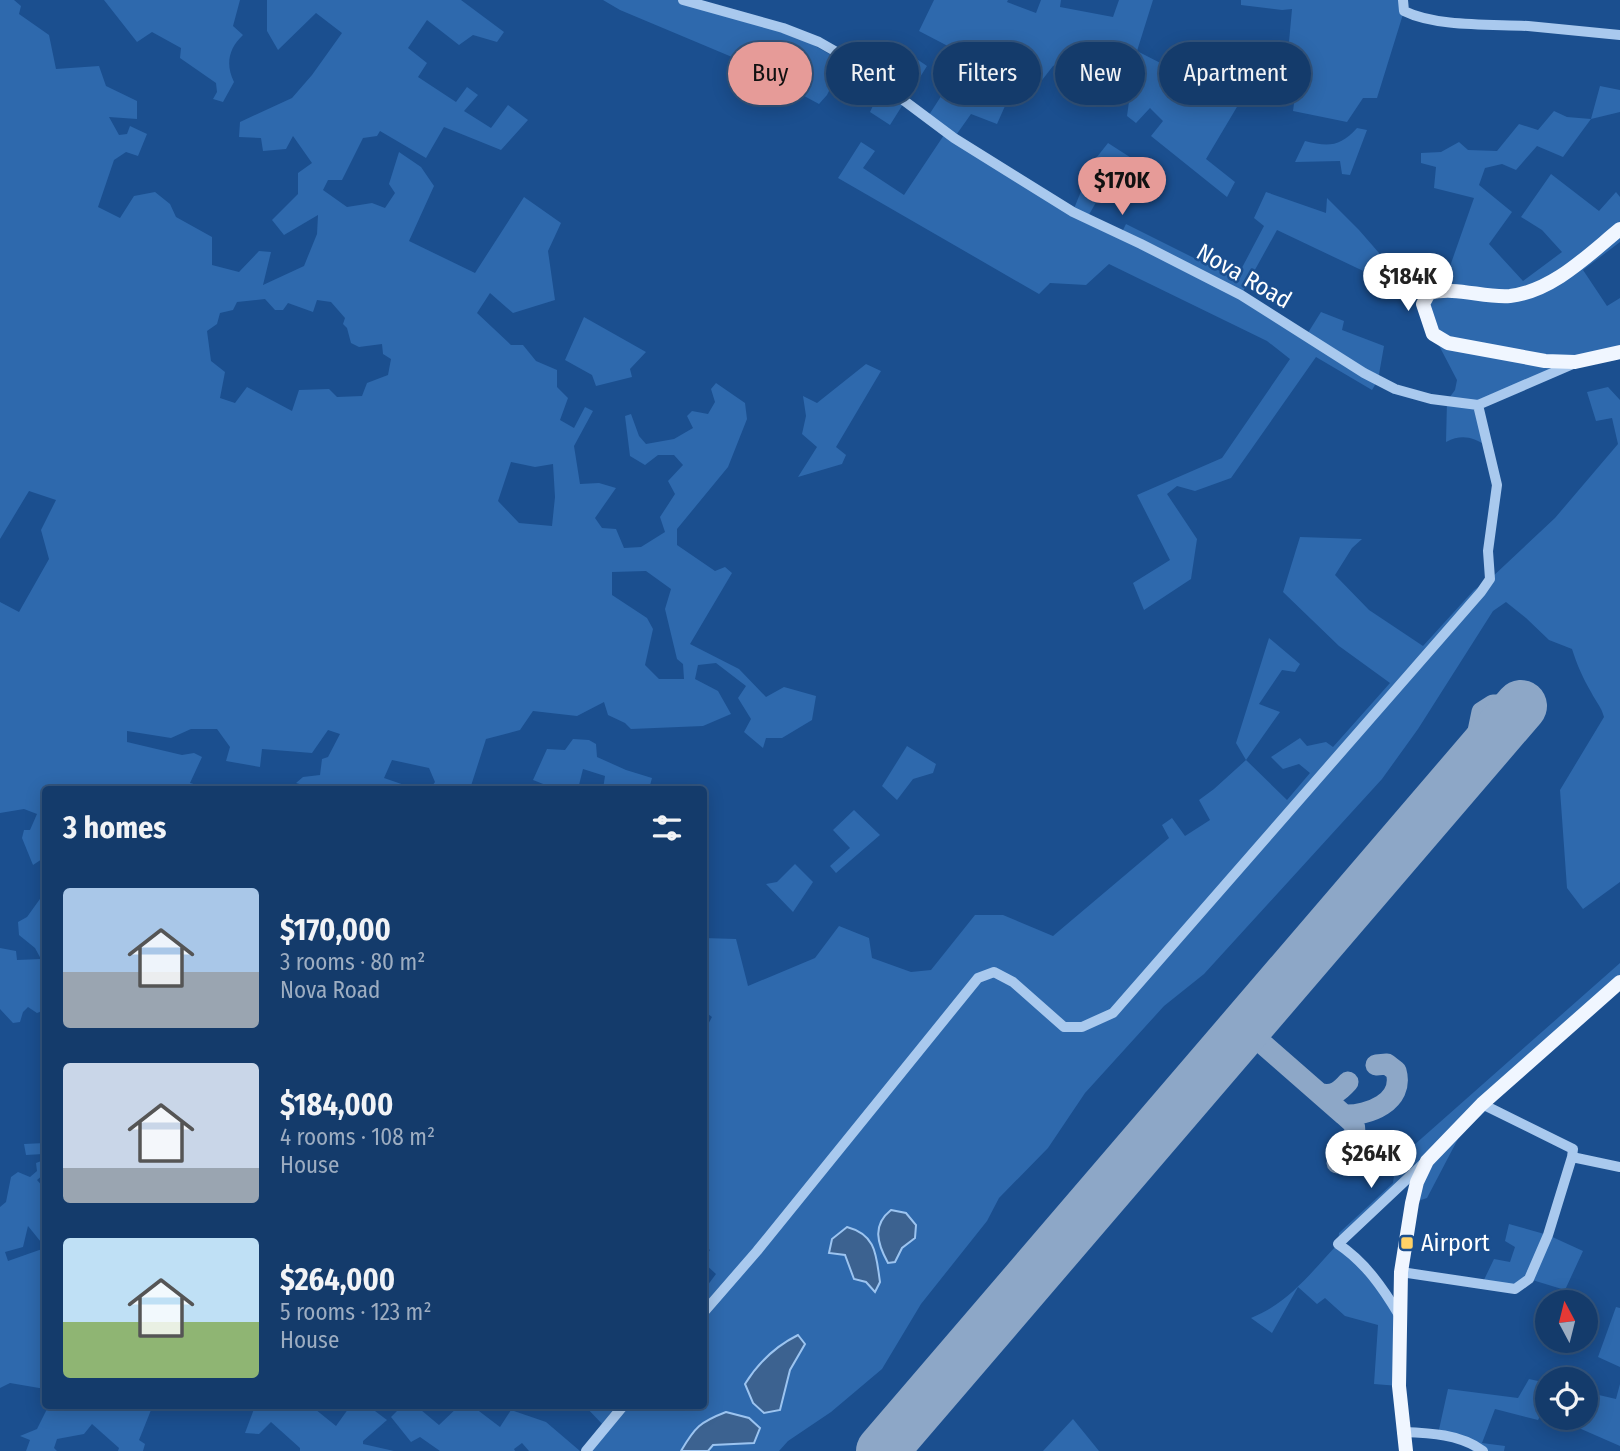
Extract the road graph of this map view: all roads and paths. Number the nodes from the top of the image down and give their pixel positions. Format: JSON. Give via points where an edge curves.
{"nodes":[{"id":1,"x":683,"y":0,"type":"edge"},
{"id":2,"x":1402,"y":0,"type":"edge"},
{"id":3,"x":1620,"y":35,"type":"edge"},
{"id":4,"x":1620,"y":229,"type":"edge"},
{"id":5,"x":1620,"y":352,"type":"edge"},
{"id":6,"x":1575,"y":362,"type":"junction"},
{"id":7,"x":1478,"y":405,"type":"junction"},
{"id":8,"x":1620,"y":982,"type":"edge"},
{"id":9,"x":1482,"y":1104,"type":"junction"},
{"id":10,"x":1572,"y":1157,"type":"junction"},
{"id":11,"x":1427,"y":1161,"type":"junction"},
{"id":12,"x":1620,"y":1167,"type":"edge"},
{"id":13,"x":1401,"y":1272,"type":"junction"},
{"id":14,"x":707,"y":1309,"type":"edge"},
{"id":15,"x":1399,"y":1315,"type":"junction"},
{"id":16,"x":621,"y":1409,"type":"edge"},
{"id":17,"x":1402,"y":1432,"type":"junction"},
{"id":18,"x":586,"y":1451,"type":"edge"},
{"id":19,"x":1406,"y":1451,"type":"edge"},
{"id":20,"x":1483,"y":1451,"type":"edge"}],
"edges":[{"from":1,"to":7,"type":"street","name":"Nova Road","via":[[818,42],[847,58],[954,138],[1073,212],[1241,295],[1364,373],[1395,389]]},
{"from":2,"to":3,"type":"street","via":[[1404,11],[1416,17]]},
{"from":4,"to":6,"type":"main road","via":[[1563,275],[1536,288],[1511,296],[1442,290],[1429,293],[1423,304],[1433,334],[1448,343]]},
{"from":5,"to":6,"type":"main road"},
{"from":6,"to":7,"type":"street"},
{"from":7,"to":14,"type":"street","via":[[1497,485],[1488,551],[1490,579],[1472,602],[1113,1013],[1082,1027],[1064,1027],[1013,982],[994,972],[978,978]]},
{"from":8,"to":9,"type":"main road"},
{"from":9,"to":10,"type":"street","via":[[1573,1149]]},
{"from":9,"to":11,"type":"main road"},
{"from":10,"to":12,"type":"street"},
{"from":10,"to":13,"type":"street","via":[[1529,1279],[1515,1289]]},
{"from":11,"to":13,"type":"main road","via":[[1412,1203]]},
{"from":11,"to":15,"type":"street","via":[[1339,1244],[1385,1290]]},
{"from":13,"to":15,"type":"main road"},
{"from":15,"to":17,"type":"main road"},
{"from":16,"to":18,"type":"street"},
{"from":17,"to":19,"type":"main road"},
{"from":17,"to":20,"type":"street","via":[[1438,1434]]}]}
